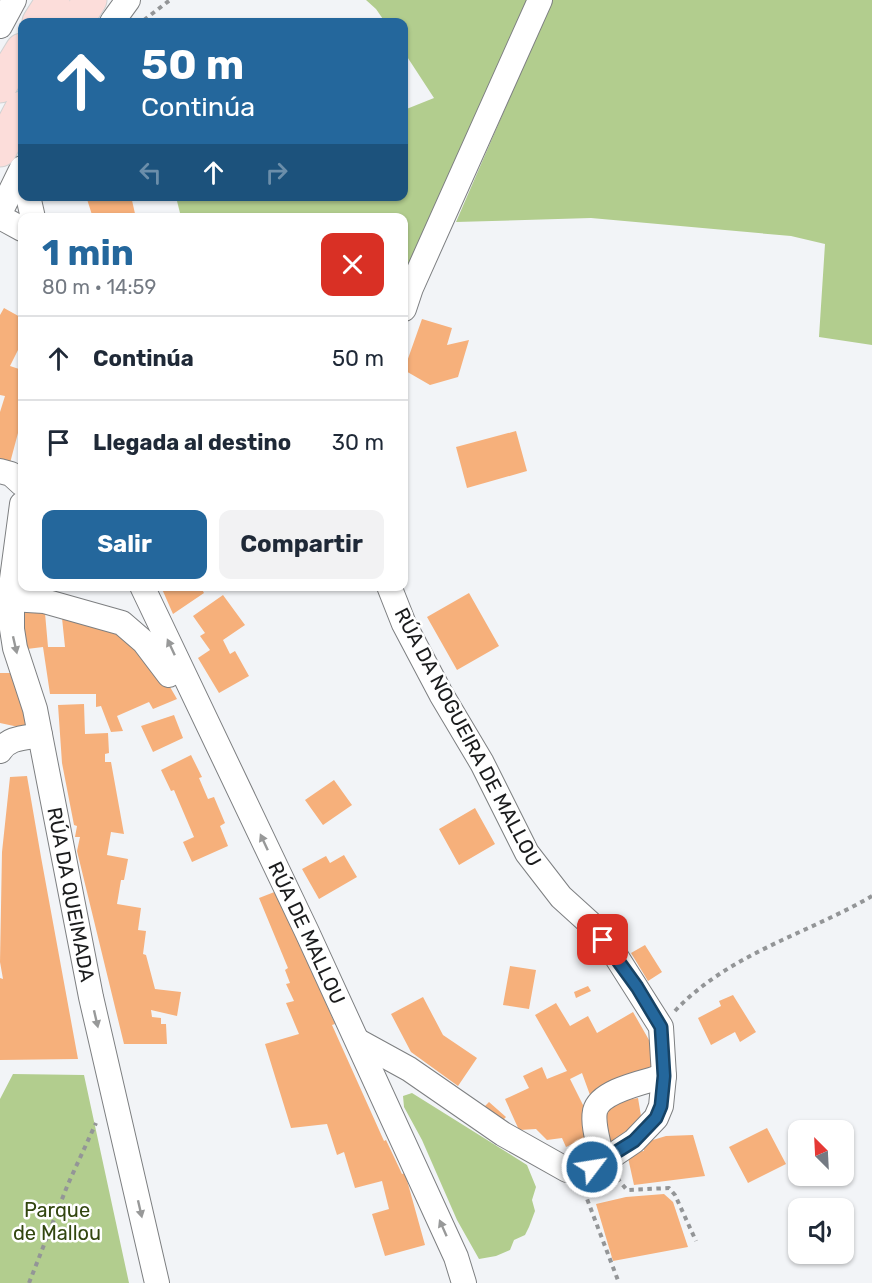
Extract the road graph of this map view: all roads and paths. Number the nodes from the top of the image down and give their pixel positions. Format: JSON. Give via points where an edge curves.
{"nodes":[{"id":1,"x":53,"y":0,"type":"edge"},
{"id":2,"x":90,"y":0,"type":"edge"},
{"id":3,"x":128,"y":0,"type":"edge"},
{"id":4,"x":171,"y":0,"type":"edge"},
{"id":5,"x":540,"y":0,"type":"edge"},
{"id":6,"x":42,"y":18,"type":"edge"},
{"id":7,"x":79,"y":18,"type":"edge"},
{"id":8,"x":115,"y":18,"type":"edge"},
{"id":9,"x":146,"y":18,"type":"edge"},
{"id":10,"x":18,"y":57,"type":"edge"},
{"id":11,"x":0,"y":86,"type":"edge"},
{"id":12,"x":18,"y":147,"type":"edge"},
{"id":13,"x":16,"y":166,"type":"edge"},
{"id":14,"x":0,"y":215,"type":"edge"},
{"id":15,"x":18,"y":226,"type":"edge"},
{"id":16,"x":408,"y":297,"type":"edge"},
{"id":17,"x":0,"y":471,"type":"edge"},
{"id":18,"x":18,"y":480,"type":"edge"},
{"id":19,"x":18,"y":539,"type":"edge"},
{"id":20,"x":144,"y":591,"type":"edge"},
{"id":21,"x":391,"y":591,"type":"edge"},
{"id":22,"x":11,"y":599,"type":"junction"},
{"id":23,"x":169,"y":675,"type":"dead end"},
{"id":24,"x":40,"y":735,"type":"junction"},
{"id":25,"x":0,"y":752,"type":"edge"},
{"id":26,"x":872,"y":896,"type":"edge"},
{"id":27,"x":661,"y":1027,"type":"junction"},
{"id":28,"x":358,"y":1041,"type":"junction"},
{"id":29,"x":664,"y":1076,"type":"junction"},
{"id":30,"x":100,"y":1115,"type":"dead end"},
{"id":31,"x":603,"y":1162,"type":"junction"},
{"id":32,"x":578,"y":1170,"type":"junction"},
{"id":33,"x":696,"y":1241,"type":"dead end"},
{"id":34,"x":29,"y":1283,"type":"edge"},
{"id":35,"x":157,"y":1283,"type":"edge"},
{"id":36,"x":464,"y":1283,"type":"edge"},
{"id":37,"x":619,"y":1283,"type":"edge"}],
"edges":[{"from":1,"to":6,"type":"main road"},
{"from":2,"to":7,"type":"main road"},
{"from":3,"to":8,"type":"street"},
{"from":4,"to":9,"type":"path"},
{"from":5,"to":16,"type":"street"},
{"from":10,"to":11,"type":"main road"},
{"from":12,"to":13,"type":"main road"},
{"from":13,"to":14,"type":"street"},
{"from":14,"to":15,"type":"street"},
{"from":17,"to":18,"type":"street"},
{"from":19,"to":22,"type":"street","name":"RÚA DA QUEIMADA"},
{"from":28,"to":20,"type":"street","name":"RÚA DE MALLOU","one_way":true},
{"from":21,"to":27,"type":"street","name":"RÚA DA NOGUEIRA DE MALLOU","via":[[404,624],[527,853],[561,897],[593,926],[614,953]]},
{"from":22,"to":23,"type":"street","via":[[44,600],[122,623],[144,642]]},
{"from":22,"to":24,"type":"street","name":"RÚA DA QUEIMADA","one_way":true,"via":[[15,648]]},
{"from":24,"to":25,"type":"street","via":[[13,740]]},
{"from":24,"to":35,"type":"street","name":"RÚA DA QUEIMADA","one_way":true,"via":[[91,997]]},
{"from":26,"to":27,"type":"path","via":[[708,980]]},
{"from":27,"to":29,"type":"street"},
{"from":28,"to":32,"type":"street","via":[[409,1069],[554,1164]]},
{"from":36,"to":28,"type":"street","name":"RÚA DE MALLOU","one_way":true,"via":[[456,1257]]},
{"from":29,"to":31,"type":"street","via":[[656,1118],[634,1141]]},
{"from":29,"to":31,"type":"street","via":[[600,1100],[595,1110]]},
{"from":30,"to":34,"type":"path"},
{"from":31,"to":32,"type":"street"},
{"from":31,"to":33,"type":"path","via":[[627,1190],[669,1188]]},
{"from":32,"to":37,"type":"path"}]}
